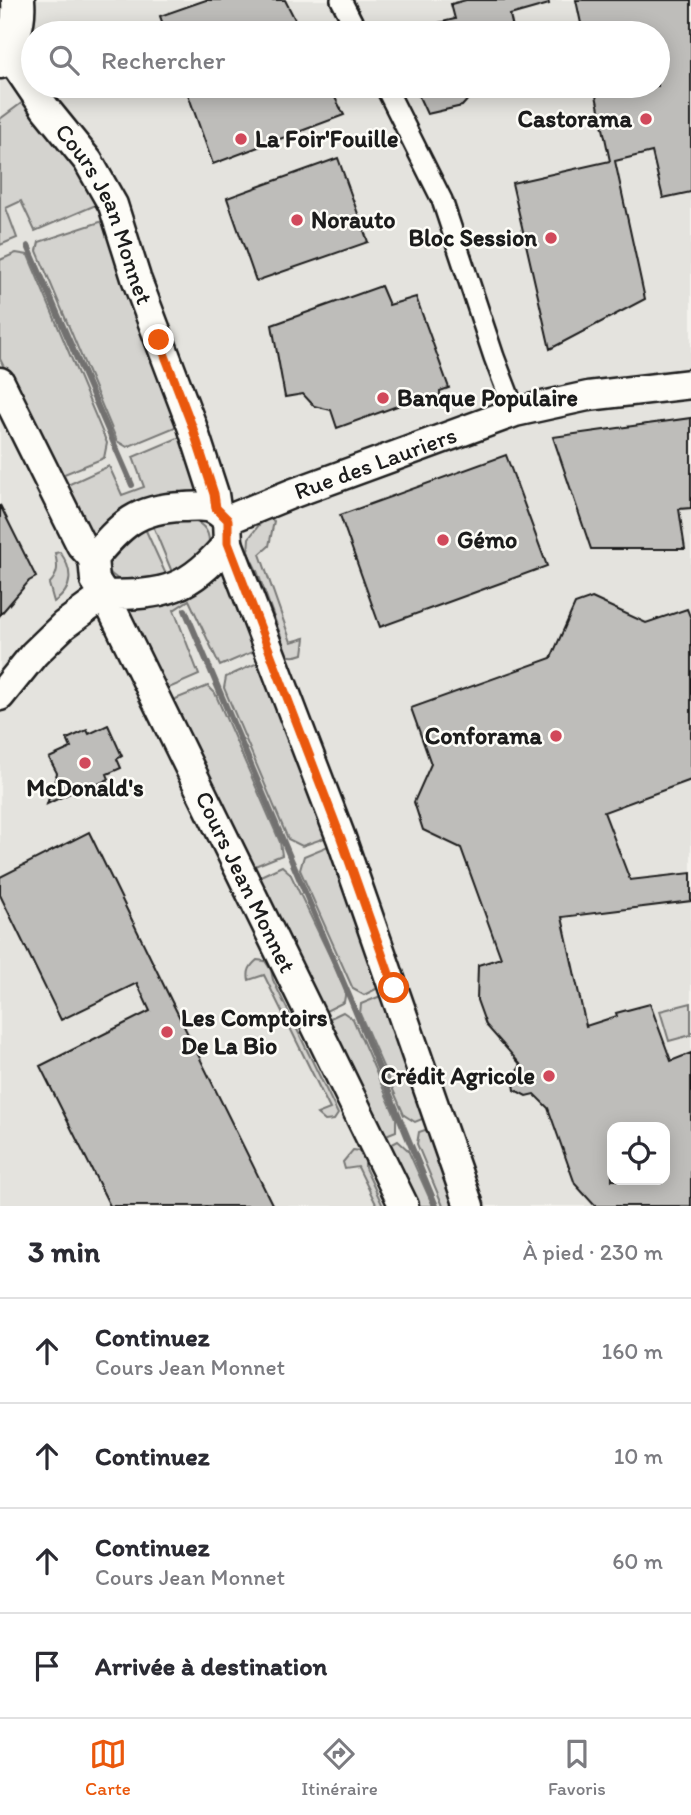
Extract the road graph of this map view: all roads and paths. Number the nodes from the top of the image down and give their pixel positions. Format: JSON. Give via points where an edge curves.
{"nodes":[{"id":1,"x":43,"y":0,"type":"edge"},
{"id":2,"x":341,"y":0,"type":"edge"},
{"id":3,"x":18,"y":11,"type":"edge"},
{"id":4,"x":352,"y":21,"type":"edge"},
{"id":5,"x":4,"y":57,"type":"edge"},
{"id":6,"x":21,"y":78,"type":"edge"},
{"id":7,"x":37,"y":98,"type":"edge"},
{"id":8,"x":391,"y":98,"type":"edge"},
{"id":9,"x":0,"y":382,"type":"edge"},
{"id":10,"x":691,"y":384,"type":"edge"},
{"id":11,"x":515,"y":412,"type":"junction"},
{"id":12,"x":224,"y":524,"type":"junction"},
{"id":13,"x":93,"y":558,"type":"junction"},
{"id":14,"x":105,"y":595,"type":"junction"},
{"id":15,"x":0,"y":696,"type":"edge"},
{"id":16,"x":404,"y":1206,"type":"edge"},
{"id":17,"x":469,"y":1206,"type":"edge"}],
"edges":[{"from":1,"to":3,"type":"main road"},
{"from":2,"to":4,"type":"street"},
{"from":3,"to":5,"type":"main road"},
{"from":5,"to":6,"type":"main road","name":"Cours Jean Monnet"},
{"from":7,"to":12,"type":"main road","name":"Cours Jean Monnet","via":[[88,161],[113,205]]},
{"from":8,"to":11,"type":"street","via":[[442,200]]},
{"from":9,"to":13,"type":"main road","via":[[81,545]]},
{"from":10,"to":11,"type":"main road","name":"Rue des Lauriers","via":[[588,396]]},
{"from":11,"to":12,"type":"main road","name":"Rue des Lauriers","via":[[291,494]]},
{"from":12,"to":13,"type":"main road","via":[[197,506],[144,513],[122,527]]},
{"from":12,"to":14,"type":"main road","via":[[194,577],[161,592]]},
{"from":12,"to":17,"type":"main road","name":"Cours Jean Monnet","via":[[341,838]]},
{"from":13,"to":14,"type":"main road","name":"Cours Jean Monnet","via":[[95,580]]},
{"from":14,"to":15,"type":"main road","via":[[64,625]]},
{"from":14,"to":16,"type":"main road","name":"Cours Jean Monnet"}]}
